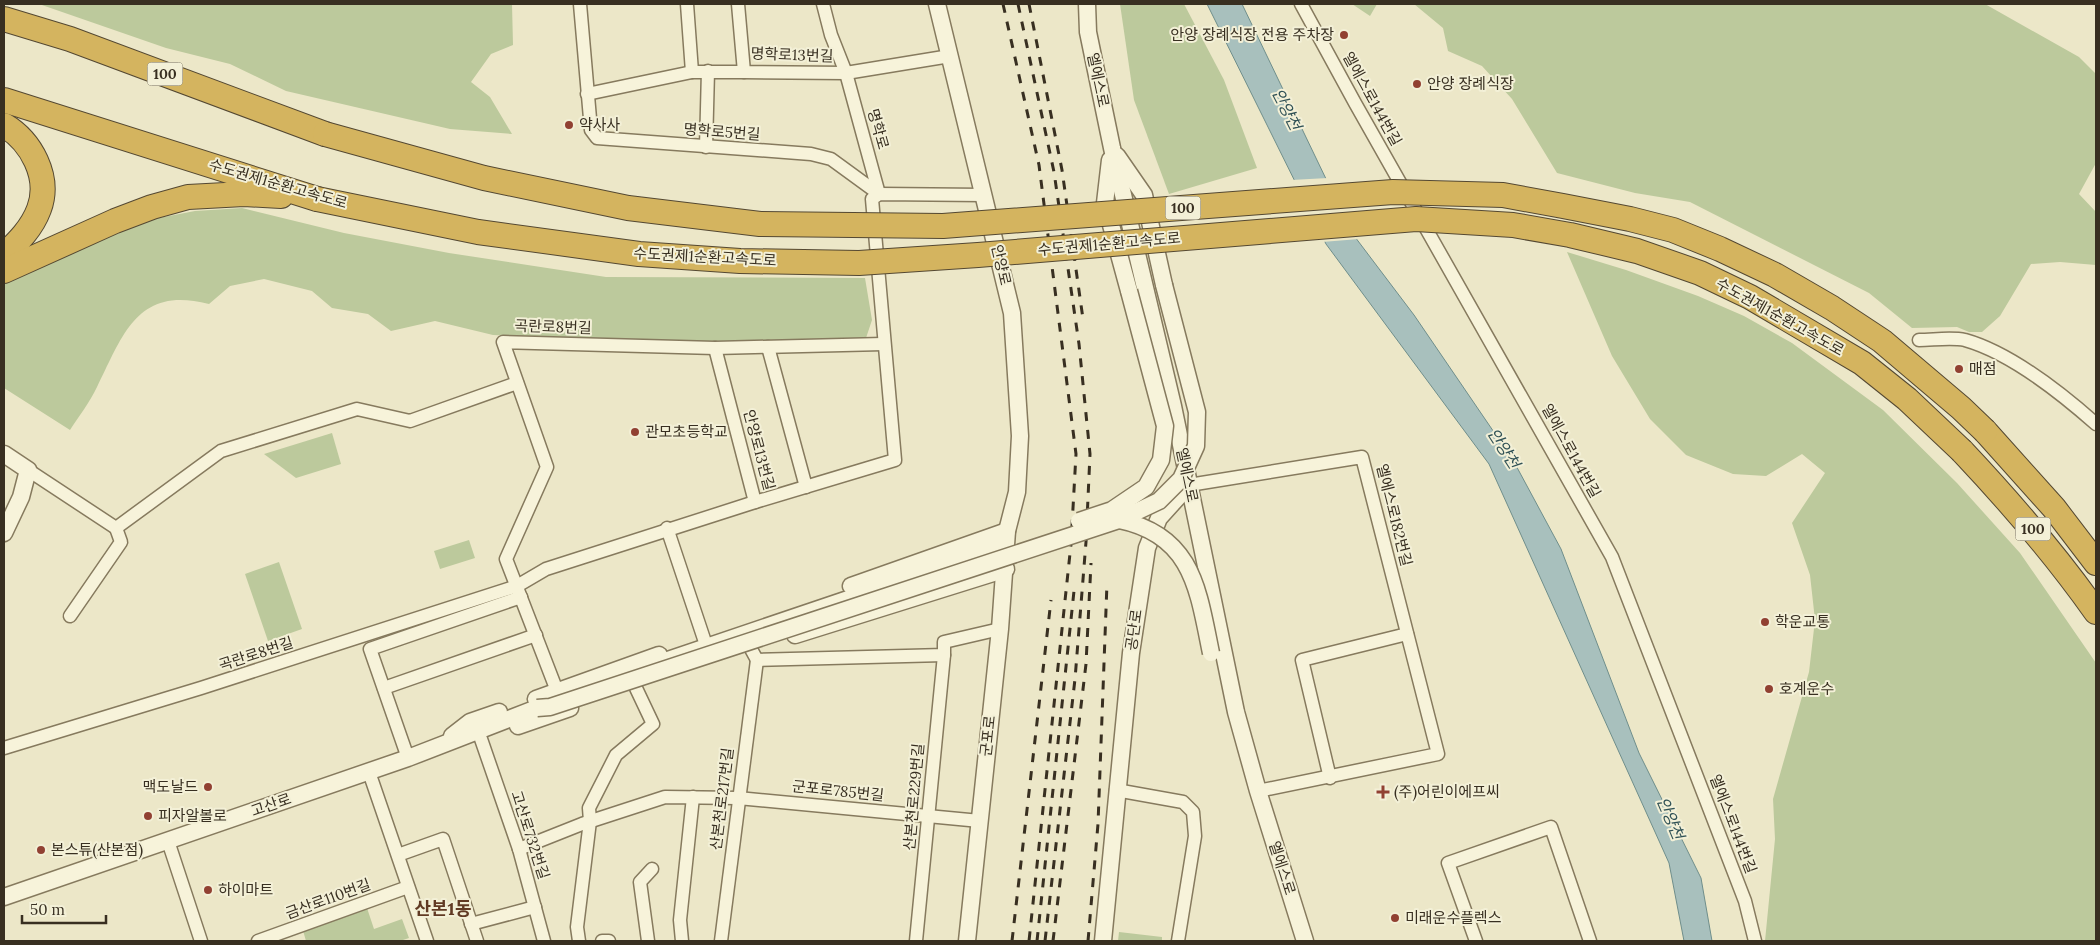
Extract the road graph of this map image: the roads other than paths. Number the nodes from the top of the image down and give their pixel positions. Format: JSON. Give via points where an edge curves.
{"nodes":[{"id":1,"x":580,"y":4,"type":"edge"},
{"id":2,"x":687,"y":4,"type":"edge"},
{"id":3,"x":738,"y":4,"type":"edge"},
{"id":4,"x":823,"y":4,"type":"edge"},
{"id":5,"x":937,"y":4,"type":"edge"},
{"id":6,"x":1087,"y":4,"type":"edge"},
{"id":7,"x":1301,"y":4,"type":"edge"},
{"id":8,"x":4,"y":10,"type":"edge"},
{"id":9,"x":4,"y":19,"type":"edge"},
{"id":10,"x":70,"y":39,"type":"junction"},
{"id":11,"x":950,"y":56,"type":"junction"},
{"id":12,"x":708,"y":71,"type":"junction"},
{"id":13,"x":692,"y":72,"type":"junction"},
{"id":14,"x":744,"y":72,"type":"junction"},
{"id":15,"x":846,"y":73,"type":"junction"},
{"id":16,"x":587,"y":94,"type":"junction"},
{"id":17,"x":4,"y":100,"type":"edge"},
{"id":18,"x":4,"y":125,"type":"edge"},
{"id":19,"x":706,"y":147,"type":"junction"},
{"id":20,"x":1112,"y":148,"type":"junction"},
{"id":21,"x":879,"y":194,"type":"junction"},
{"id":22,"x":984,"y":195,"type":"junction"},
{"id":23,"x":318,"y":199,"type":"junction"},
{"id":24,"x":4,"y":255,"type":"edge"},
{"id":25,"x":4,"y":271,"type":"edge"},
{"id":26,"x":1919,"y":340,"type":"dead end"},
{"id":27,"x":883,"y":344,"type":"junction"},
{"id":28,"x":768,"y":347,"type":"junction"},
{"id":29,"x":715,"y":348,"type":"junction"},
{"id":30,"x":517,"y":383,"type":"junction"},
{"id":31,"x":2096,"y":424,"type":"edge"},
{"id":32,"x":4,"y":454,"type":"edge"},
{"id":33,"x":28,"y":470,"type":"junction"},
{"id":34,"x":1189,"y":485,"type":"junction"},
{"id":35,"x":806,"y":487,"type":"junction"},
{"id":36,"x":755,"y":502,"type":"junction"},
{"id":37,"x":1119,"y":520,"type":"junction"},
{"id":38,"x":116,"y":528,"type":"junction"},
{"id":39,"x":667,"y":528,"type":"junction"},
{"id":40,"x":1007,"y":531,"type":"junction"},
{"id":41,"x":4,"y":533,"type":"edge"},
{"id":42,"x":2096,"y":563,"type":"edge"},
{"id":43,"x":1006,"y":569,"type":"junction"},
{"id":44,"x":519,"y":592,"type":"junction"},
{"id":45,"x":2096,"y":612,"type":"edge"},
{"id":46,"x":70,"y":616,"type":"dead end"},
{"id":47,"x":1000,"y":630,"type":"junction"},
{"id":48,"x":1407,"y":634,"type":"junction"},
{"id":49,"x":536,"y":636,"type":"junction"},
{"id":50,"x":704,"y":639,"type":"junction"},
{"id":51,"x":754,"y":654,"type":"junction"},
{"id":52,"x":944,"y":655,"type":"junction"},
{"id":53,"x":635,"y":686,"type":"junction"},
{"id":54,"x":384,"y":688,"type":"junction"},
{"id":55,"x":557,"y":691,"type":"junction"},
{"id":56,"x":537,"y":708,"type":"junction"},
{"id":57,"x":1236,"y":712,"type":"junction"},
{"id":58,"x":481,"y":739,"type":"junction"},
{"id":59,"x":440,"y":746,"type":"junction"},
{"id":60,"x":4,"y":748,"type":"edge"},
{"id":61,"x":408,"y":758,"type":"junction"},
{"id":62,"x":369,"y":772,"type":"junction"},
{"id":63,"x":1330,"y":778,"type":"junction"},
{"id":64,"x":1116,"y":790,"type":"junction"},
{"id":65,"x":1258,"y":791,"type":"junction"},
{"id":66,"x":693,"y":797,"type":"junction"},
{"id":67,"x":738,"y":798,"type":"junction"},
{"id":68,"x":929,"y":817,"type":"junction"},
{"id":69,"x":590,"y":821,"type":"junction"},
{"id":70,"x":980,"y":821,"type":"junction"},
{"id":71,"x":168,"y":841,"type":"junction"},
{"id":72,"x":519,"y":849,"type":"junction"},
{"id":73,"x":398,"y":855,"type":"junction"},
{"id":74,"x":652,"y":869,"type":"dead end"},
{"id":75,"x":408,"y":887,"type":"junction"},
{"id":76,"x":4,"y":897,"type":"edge"},
{"id":77,"x":535,"y":907,"type":"junction"},
{"id":78,"x":471,"y":924,"type":"junction"},
{"id":79,"x":201,"y":941,"type":"edge"},
{"id":80,"x":258,"y":941,"type":"edge"},
{"id":81,"x":427,"y":941,"type":"edge"},
{"id":82,"x":477,"y":941,"type":"edge"},
{"id":83,"x":544,"y":941,"type":"edge"},
{"id":84,"x":579,"y":941,"type":"edge"},
{"id":85,"x":602,"y":941,"type":"edge"},
{"id":86,"x":609,"y":941,"type":"edge"},
{"id":87,"x":648,"y":941,"type":"edge"},
{"id":88,"x":682,"y":941,"type":"edge"},
{"id":89,"x":721,"y":941,"type":"edge"},
{"id":90,"x":916,"y":941,"type":"edge"},
{"id":91,"x":967,"y":941,"type":"edge"},
{"id":92,"x":1103,"y":941,"type":"edge"},
{"id":93,"x":1178,"y":941,"type":"edge"},
{"id":94,"x":1306,"y":941,"type":"edge"},
{"id":95,"x":1476,"y":941,"type":"edge"},
{"id":96,"x":1590,"y":941,"type":"edge"},
{"id":97,"x":1755,"y":941,"type":"edge"}],
"edges":[{"from":1,"to":16,"type":"street","name":"명학로5번길"},
{"from":2,"to":13,"type":"street"},
{"from":3,"to":14,"type":"street","name":"명학로13번길"},
{"from":4,"to":15,"type":"street","name":"명학로","via":[[831,36]]},
{"from":5,"to":11,"type":"street","name":"안양로"},
{"from":6,"to":20,"type":"street","name":"엘에스로","via":[[1088,32]]},
{"from":7,"to":97,"type":"street","name":"엘에스로144번길","via":[[1612,557],[1745,901]]},
{"from":8,"to":10,"type":"highway"},
{"from":9,"to":10,"type":"highway","name":"수도권제1순환고속도로","number":"100"},
{"from":10,"to":42,"type":"highway","name":"수도권제1순환고속도로","number":"100","bridge":true,"via":[[325,134],[503,182],[628,208],[760,224],[944,226],[1392,192],[1502,195],[1673,230],[1775,276],[1882,341],[1985,432],[2054,508]]},
{"from":11,"to":15,"type":"street"},
{"from":11,"to":22,"type":"street","name":"안양로"},
{"from":12,"to":13,"type":"street"},
{"from":12,"to":14,"type":"street"},
{"from":12,"to":19,"type":"street"},
{"from":13,"to":16,"type":"street"},
{"from":14,"to":15,"type":"street","name":"명학로13번길"},
{"from":15,"to":21,"type":"street","name":"명학로"},
{"from":16,"to":19,"type":"street","name":"명학로5번길","via":[[591,130],[598,138]]},
{"from":17,"to":23,"type":"highway","name":"수도권제1순환고속도로","number":"100"},
{"from":18,"to":24,"type":"highway","via":[[29,147],[38,164],[42,186],[40,207],[30,226]]},
{"from":19,"to":21,"type":"street","name":"명학로5번길","via":[[811,154],[831,159]]},
{"from":20,"to":34,"type":"street","name":"엘에스로"},
{"from":20,"to":37,"type":"street","bridge":true,"via":[[1144,195],[1197,412],[1196,446],[1181,479],[1159,501]]},
{"from":20,"to":56,"type":"street","bridge":true,"via":[[1105,203],[1164,426],[1162,460],[1146,487],[1112,510],[556,698]]},
{"from":21,"to":22,"type":"street"},
{"from":21,"to":27,"type":"street","name":"안양로13번길","via":[[872,199]]},
{"from":22,"to":40,"type":"street","name":"안양로","via":[[1012,313],[1020,436],[1017,492]]},
{"from":23,"to":25,"type":"highway","via":[[244,194],[188,197],[115,221]]},
{"from":23,"to":45,"type":"highway","name":"수도권제1순환고속도로","number":"100","bridge":true,"via":[[478,232],[639,254],[740,261],[859,263],[1416,219],[1513,225],[1570,235],[1637,251],[1700,274],[1750,297],[1862,363],[1907,399],[2015,507]]},
{"from":26,"to":31,"type":"street","via":[[1963,340],[1998,353]]},
{"from":27,"to":28,"type":"street"},
{"from":27,"to":35,"type":"street","name":"안양로13번길","via":[[895,460]]},
{"from":28,"to":29,"type":"street"},
{"from":28,"to":35,"type":"street"},
{"from":29,"to":30,"type":"street","name":"곡란로8번길","via":[[503,342]]},
{"from":29,"to":36,"type":"street","name":"안양로13번길"},
{"from":30,"to":38,"type":"street","via":[[410,421],[356,409],[220,451]]},
{"from":30,"to":44,"type":"street","name":"곡란로8번길","via":[[547,467],[506,559]]},
{"from":32,"to":33,"type":"street"},
{"from":33,"to":38,"type":"street"},
{"from":33,"to":41,"type":"street","via":[[21,497]]},
{"from":34,"to":48,"type":"street","name":"엘에스로182번길","via":[[1362,457]]},
{"from":34,"to":57,"type":"street","name":"엘에스로"},
{"from":34,"to":64,"type":"street","name":"공단로","via":[[1159,518],[1147,548],[1131,652]]},
{"from":35,"to":36,"type":"street","name":"안양로13번길"},
{"from":36,"to":39,"type":"street","name":"곡란로8번길"},
{"from":37,"to":56,"type":"street","bridge":true,"via":[[550,707]]},
{"from":37,"to":57,"type":"street","bridge":true,"via":[[1153,531],[1180,554],[1193,577],[1211,653]]},
{"from":38,"to":46,"type":"street","via":[[121,542]]},
{"from":39,"to":44,"type":"street","name":"곡란로8번길","via":[[546,569]]},
{"from":39,"to":50,"type":"street"},
{"from":40,"to":43,"type":"street","name":"군포로"},
{"from":40,"to":50,"type":"street"},
{"from":43,"to":47,"type":"street","name":"군포로"},
{"from":43,"to":51,"type":"street"},
{"from":44,"to":49,"type":"street"},
{"from":44,"to":54,"type":"street","via":[[370,649]]},
{"from":44,"to":60,"type":"street","name":"곡란로8번길"},
{"from":47,"to":52,"type":"street","via":[[944,642]]},
{"from":47,"to":70,"type":"street","name":"군포로"},
{"from":48,"to":63,"type":"street","via":[[1302,660]]},
{"from":48,"to":63,"type":"street","name":"엘에스로182번길","via":[[1438,754]]},
{"from":49,"to":54,"type":"street"},
{"from":49,"to":55,"type":"street"},
{"from":50,"to":55,"type":"street"},
{"from":51,"to":52,"type":"street"},
{"from":51,"to":53,"type":"street"},
{"from":51,"to":67,"type":"street","name":"산본천로217번길"},
{"from":52,"to":68,"type":"street","name":"산본천로229번길"},
{"from":53,"to":58,"type":"street"},
{"from":53,"to":69,"type":"street","via":[[653,724],[616,755],[590,808]]},
{"from":54,"to":61,"type":"street"},
{"from":55,"to":59,"type":"street","via":[[470,722]]},
{"from":56,"to":59,"type":"street","name":"고산로"},
{"from":57,"to":65,"type":"street","name":"엘에스로"},
{"from":58,"to":59,"type":"street"},
{"from":58,"to":72,"type":"street","name":"고산로732번길"},
{"from":59,"to":61,"type":"street","name":"고산로"},
{"from":61,"to":62,"type":"street","name":"고산로"},
{"from":62,"to":71,"type":"street","name":"고산로"},
{"from":62,"to":73,"type":"street"},
{"from":63,"to":65,"type":"street","name":"엘에스로182번길"},
{"from":64,"to":92,"type":"street","name":"공단로"},
{"from":64,"to":93,"type":"street","via":[[1183,802],[1194,812],[1195,836]]},
{"from":65,"to":94,"type":"street","name":"엘에스로"},
{"from":66,"to":67,"type":"street","name":"군포로785번길"},
{"from":66,"to":69,"type":"street","name":"군포로785번길","via":[[665,797]]},
{"from":66,"to":88,"type":"street","via":[[680,920]]},
{"from":67,"to":68,"type":"street","name":"군포로785번길"},
{"from":67,"to":89,"type":"street","name":"산본천로217번길"},
{"from":68,"to":70,"type":"street","name":"군포로785번길"},
{"from":68,"to":90,"type":"street","name":"산본천로229번길"},
{"from":69,"to":72,"type":"street","name":"군포로785번길"},
{"from":69,"to":84,"type":"street","via":[[577,927]]},
{"from":70,"to":91,"type":"street","name":"군포로"},
{"from":71,"to":76,"type":"street","name":"고산로"},
{"from":71,"to":79,"type":"street"},
{"from":72,"to":77,"type":"street","name":"고산로732번길"},
{"from":73,"to":75,"type":"street"},
{"from":73,"to":78,"type":"street","via":[[443,839]]},
{"from":74,"to":87,"type":"street","via":[[640,882]]},
{"from":75,"to":80,"type":"street","name":"금산로110번길"},
{"from":75,"to":81,"type":"street"},
{"from":77,"to":78,"type":"street"},
{"from":77,"to":83,"type":"street","name":"고산로732번길"},
{"from":78,"to":82,"type":"street"},
{"from":85,"to":86,"type":"street"},
{"from":95,"to":96,"type":"street","via":[[1448,863],[1551,828]]}]}
